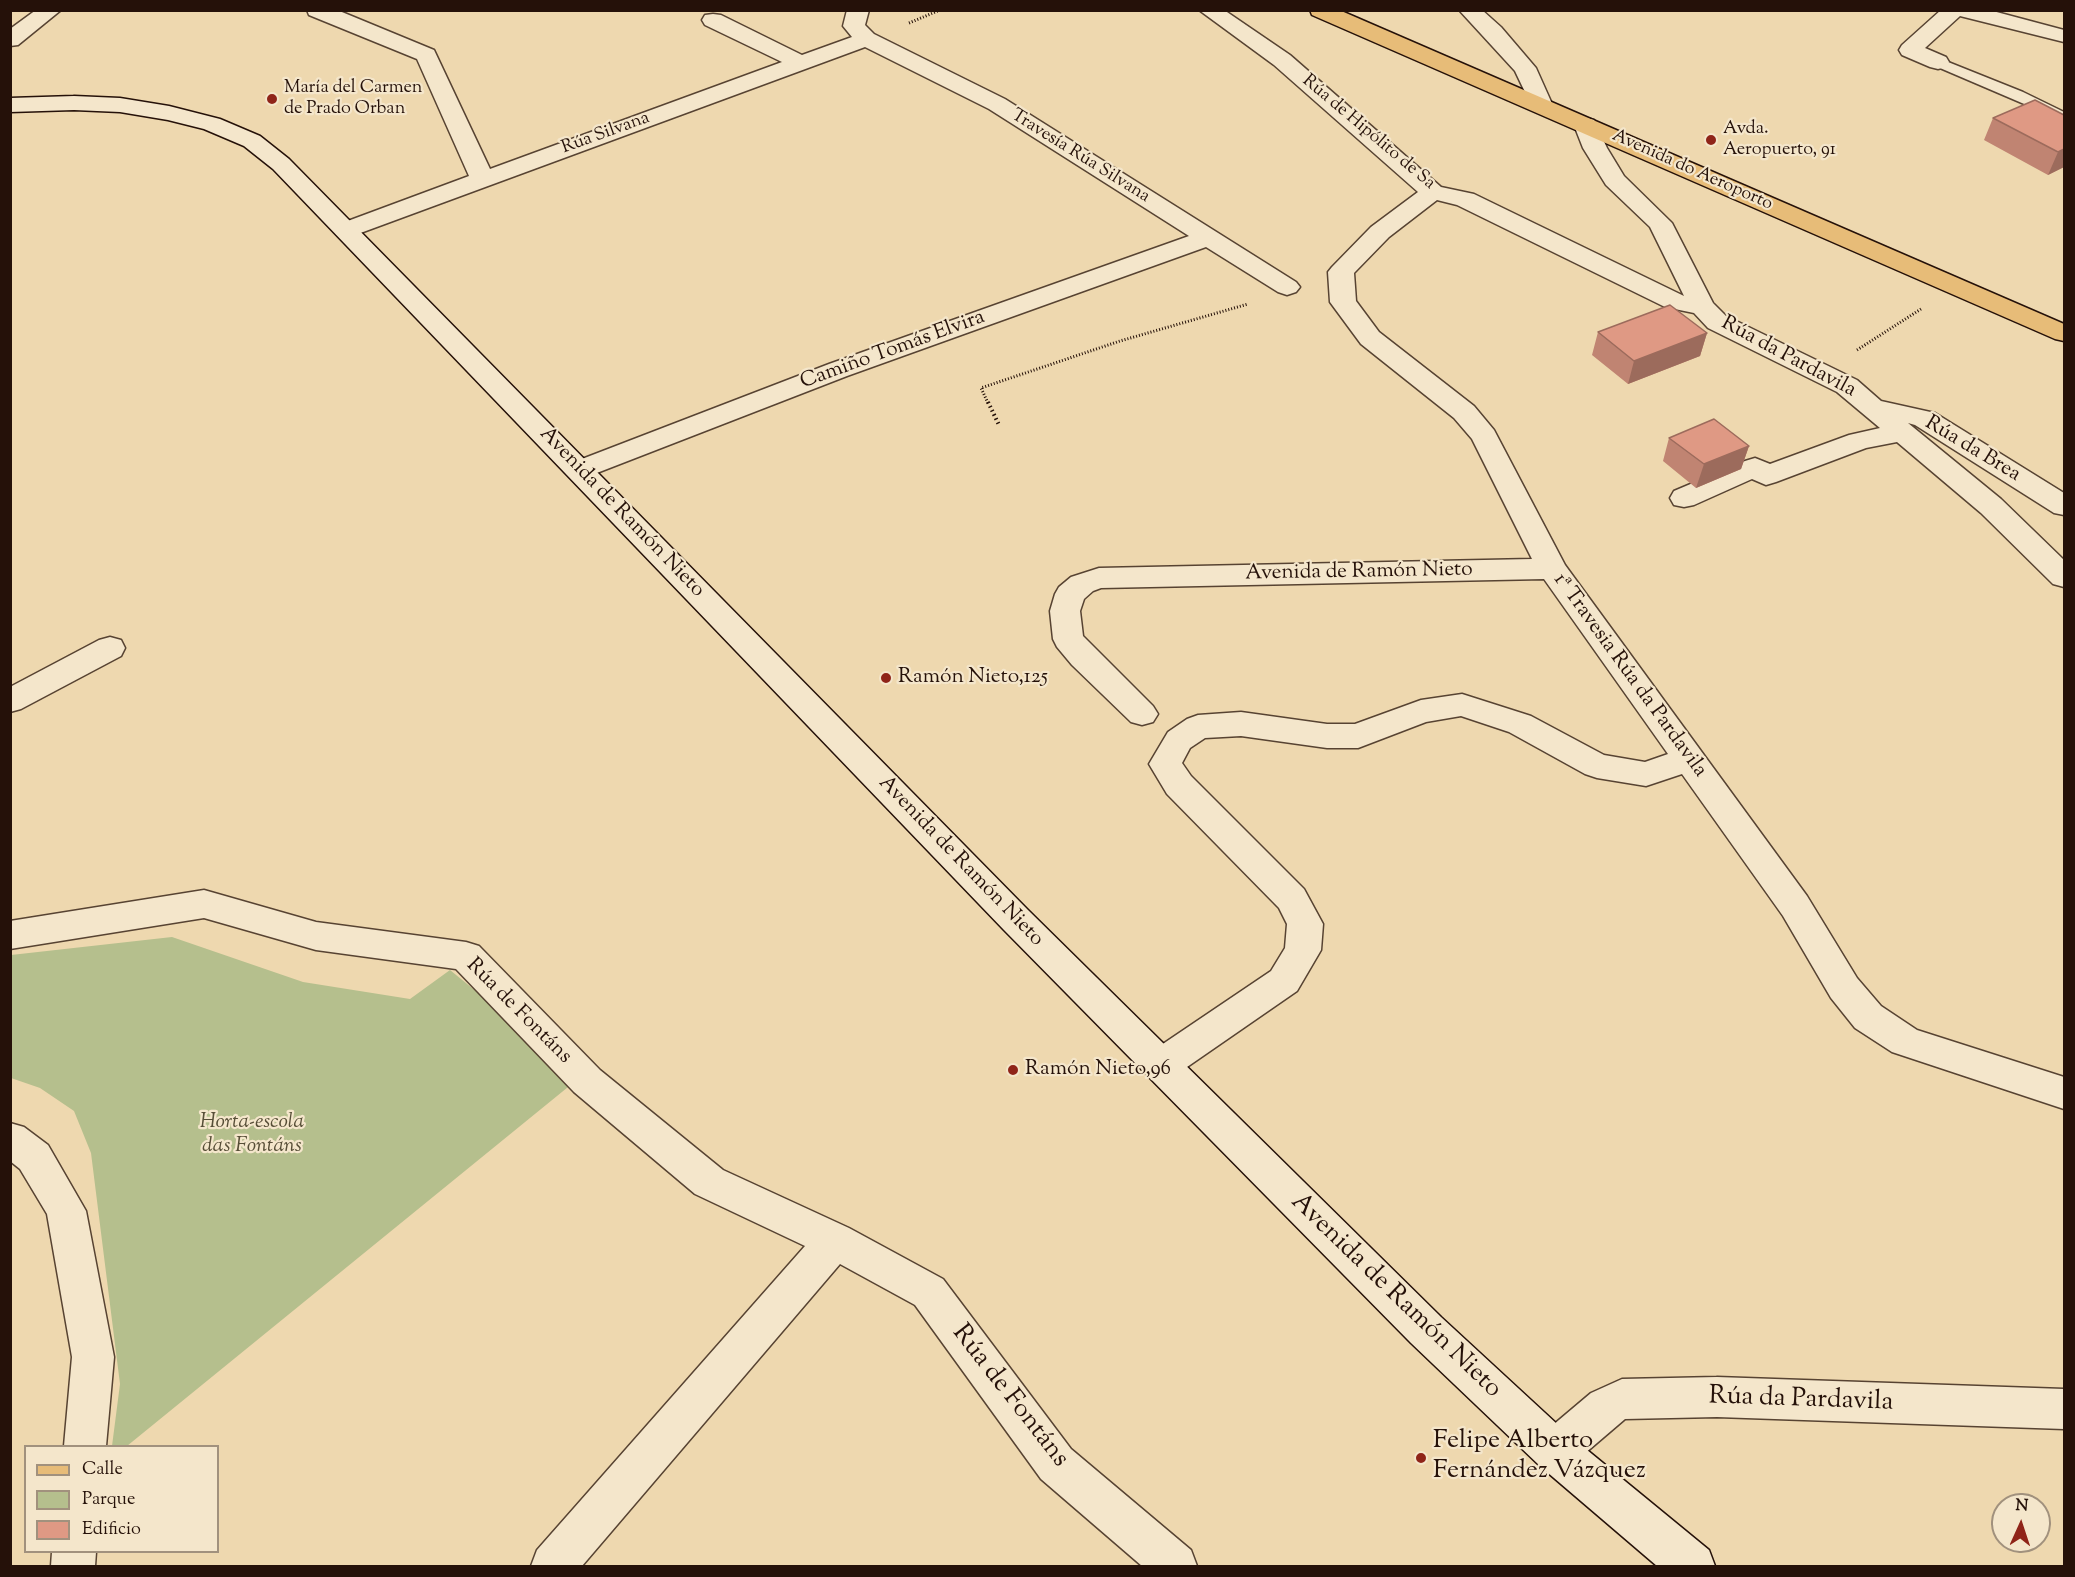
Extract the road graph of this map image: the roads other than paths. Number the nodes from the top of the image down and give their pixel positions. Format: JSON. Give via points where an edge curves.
{"nodes":[{"id":1,"x":51,"y":10,"type":"edge"},
{"id":2,"x":317,"y":10,"type":"edge"},
{"id":3,"x":858,"y":10,"type":"edge"},
{"id":4,"x":1209,"y":10,"type":"edge"},
{"id":5,"x":1320,"y":10,"type":"edge"},
{"id":6,"x":1469,"y":10,"type":"edge"},
{"id":7,"x":1954,"y":10,"type":"edge"},
{"id":8,"x":1961,"y":10,"type":"edge"},
{"id":9,"x":713,"y":20,"type":"dead end"},
{"id":10,"x":2064,"y":36,"type":"edge"},
{"id":11,"x":866,"y":39,"type":"junction"},
{"id":12,"x":10,"y":40,"type":"edge"},
{"id":13,"x":1938,"y":62,"type":"joint"},
{"id":14,"x":801,"y":63,"type":"junction"},
{"id":15,"x":10,"y":105,"type":"edge"},
{"id":16,"x":1542,"y":106,"type":"junction"},
{"id":17,"x":2064,"y":117,"type":"edge"},
{"id":18,"x":1586,"y":125,"type":"junction"},
{"id":19,"x":483,"y":180,"type":"junction"},
{"id":20,"x":1433,"y":192,"type":"junction"},
{"id":21,"x":346,"y":230,"type":"junction"},
{"id":22,"x":1208,"y":238,"type":"junction"},
{"id":23,"x":1287,"y":287,"type":"road end"},
{"id":24,"x":1702,"y":306,"type":"junction"},
{"id":25,"x":2064,"y":333,"type":"edge"},
{"id":26,"x":1875,"y":408,"type":"junction"},
{"id":27,"x":1904,"y":432,"type":"junction"},
{"id":28,"x":579,"y":470,"type":"junction"},
{"id":29,"x":1684,"y":498,"type":"dead end"},
{"id":30,"x":2064,"y":506,"type":"edge"},
{"id":31,"x":1551,"y":569,"type":"junction"},
{"id":32,"x":2064,"y":577,"type":"edge"},
{"id":33,"x":110,"y":648,"type":"dead end"},
{"id":34,"x":10,"y":701,"type":"edge"},
{"id":35,"x":1142,"y":714,"type":"dead end"},
{"id":36,"x":1688,"y":759,"type":"junction"},
{"id":37,"x":10,"y":935,"type":"edge"},
{"id":38,"x":1161,"y":1065,"type":"junction"},
{"id":39,"x":2064,"y":1093,"type":"edge"},
{"id":40,"x":10,"y":1139,"type":"edge"},
{"id":41,"x":835,"y":1241,"type":"junction"},
{"id":42,"x":2064,"y":1409,"type":"edge"},
{"id":43,"x":85,"y":1445,"type":"edge"},
{"id":44,"x":1555,"y":1451,"type":"junction"},
{"id":45,"x":1678,"y":1562,"type":"edge"},
{"id":46,"x":553,"y":1566,"type":"edge"},
{"id":47,"x":1175,"y":1566,"type":"edge"}],
"edges":[{"from":1,"to":12,"type":"street"},
{"from":2,"to":19,"type":"street","via":[[426,55]]},
{"from":3,"to":11,"type":"street","via":[[854,26]]},
{"from":4,"to":20,"type":"street","name":"Rúa de Hipólito de Sa","via":[[1281,60]]},
{"from":5,"to":16,"type":"main road","name":"Avenida do Aeroporto"},
{"from":6,"to":16,"type":"street","via":[[1525,68]]},
{"from":7,"to":13,"type":"street","via":[[1910,50]]},
{"from":8,"to":10,"type":"street"},
{"from":9,"to":14,"type":"street"},
{"from":11,"to":14,"type":"street","name":"Rúa Silvana"},
{"from":11,"to":22,"type":"street","name":"Travesía Rúa Silvana","via":[[997,104]]},
{"from":13,"to":17,"type":"lane"},
{"from":14,"to":19,"type":"street","name":"Rúa Silvana"},
{"from":15,"to":21,"type":"street","name":"Avenida de Ramón Nieto","via":[[120,105],[212,124],[252,141]]},
{"from":16,"to":18,"type":"main road","name":"Avenida do Aeroporto"},
{"from":18,"to":24,"type":"street","name":"Rúa da Pardavila","via":[[1614,180],[1659,224],[1672,243]]},
{"from":18,"to":25,"type":"main road","name":"Avenida do Aeroporto"},
{"from":19,"to":21,"type":"street","name":"Rúa Silvana"},
{"from":20,"to":24,"type":"street","name":"Rúa de Hipólito de Sa","via":[[1465,200],[1674,302]]},
{"from":20,"to":31,"type":"street","name":"1ª Travesia Rúa da Pardavila","via":[[1380,232],[1341,272],[1342,302],[1370,338],[1464,412],[1484,436]]},
{"from":21,"to":28,"type":"street","name":"Avenida de Ramón Nieto"},
{"from":22,"to":23,"type":"street","name":"Travesía Rúa Silvana"},
{"from":22,"to":28,"type":"street","name":"Camiño Tomás Elvira","via":[[838,370]]},
{"from":24,"to":26,"type":"street","name":"Rúa da Pardavila","via":[[1717,322],[1847,386]]},
{"from":26,"to":27,"type":"street","name":"Rúa da Pardavila"},
{"from":26,"to":30,"type":"street","name":"Rúa da Brea","via":[[1925,420]]},
{"from":27,"to":29,"type":"street","via":[[1859,441],[1766,476],[1755,467]]},
{"from":27,"to":32,"type":"street","name":"Rúa da Pardavila","via":[[1991,506]]},
{"from":28,"to":38,"type":"street","name":"Avenida de Ramón Nieto"},
{"from":31,"to":35,"type":"street","name":"Avenida de Ramón Nieto","via":[[1099,578],[1082,584],[1070,594],[1065,611],[1068,639]]},
{"from":31,"to":36,"type":"street","name":"1ª Travesia Rúa da Pardavila"},
{"from":33,"to":34,"type":"street"},
{"from":36,"to":38,"type":"street","via":[[1646,774],[1597,766],[1520,723],[1462,705],[1421,711],[1358,736],[1327,736],[1241,724],[1198,727],[1179,740],[1166,765],[1179,785],[1292,899],[1305,924],[1303,950],[1284,981]]},
{"from":36,"to":39,"type":"street","name":"1ª Travesia Rúa da Pardavila","via":[[1795,906],[1844,988],[1868,1017],[1905,1041]]},
{"from":37,"to":41,"type":"street","name":"Rúa de Fontáns","via":[[204,904],[315,936],[466,956],[587,1081],[709,1182]]},
{"from":38,"to":44,"type":"street","name":"Avenida de Ramón Nieto","via":[[1426,1330]]},
{"from":40,"to":43,"type":"street","via":[[34,1158],[66,1211],[93,1357]]},
{"from":41,"to":46,"type":"street"},
{"from":41,"to":47,"type":"street","name":"Rúa de Fontáns","via":[[929,1292],[1056,1464]]},
{"from":42,"to":44,"type":"street","name":"Rúa da Pardavila","via":[[1717,1397],[1622,1399],[1606,1407]]},
{"from":44,"to":45,"type":"street","name":"Avenida de Ramón Nieto"}]}
